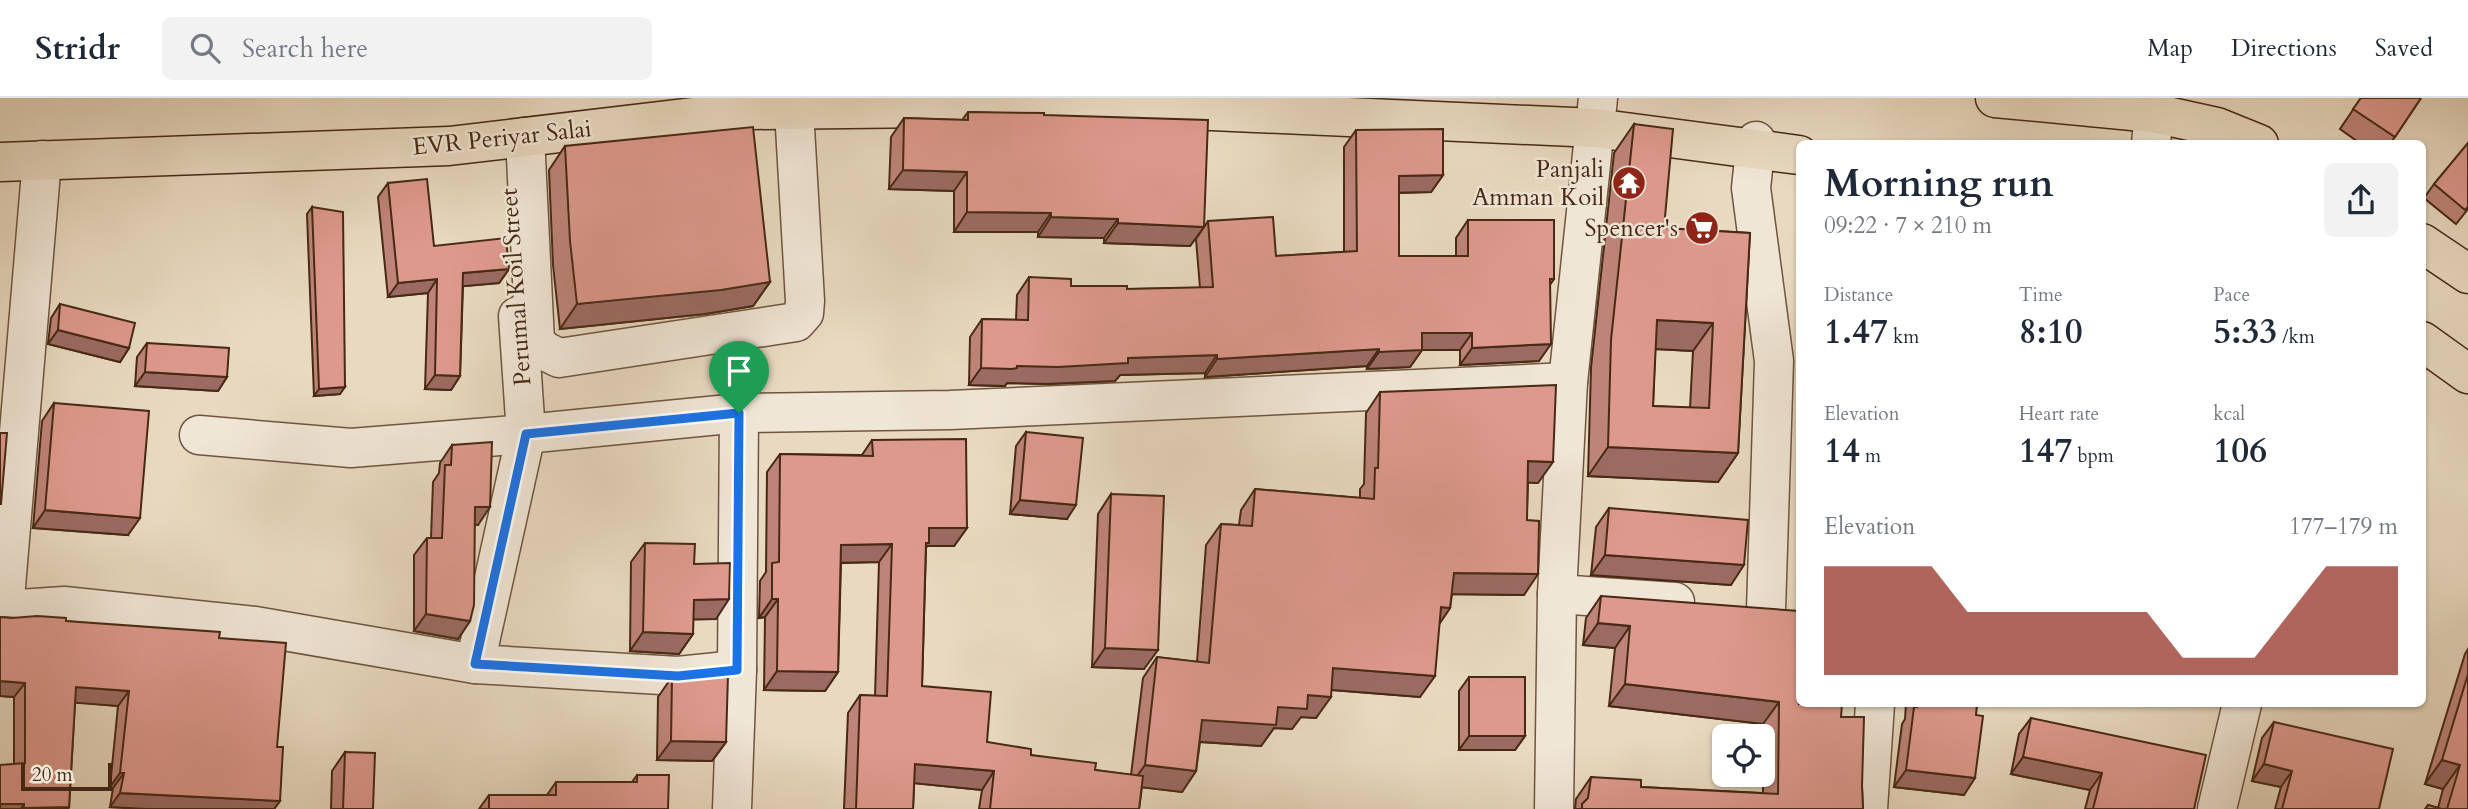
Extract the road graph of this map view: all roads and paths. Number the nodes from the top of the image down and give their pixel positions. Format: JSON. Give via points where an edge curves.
{"nodes":[{"id":1,"x":1994,"y":98,"type":"edge"},
{"id":2,"x":2188,"y":98,"type":"edge"},
{"id":3,"x":794,"y":110,"type":"junction"},
{"id":4,"x":1597,"y":113,"type":"edge"},
{"id":5,"x":2153,"y":118,"type":"edge"},
{"id":6,"x":2217,"y":127,"type":"junction"},
{"id":7,"x":516,"y":138,"type":"junction"},
{"id":8,"x":2249,"y":140,"type":"edge"},
{"id":9,"x":1755,"y":145,"type":"junction"},
{"id":10,"x":1796,"y":154,"type":"edge"},
{"id":11,"x":42,"y":160,"type":"junction"},
{"id":12,"x":0,"y":162,"type":"edge"},
{"id":13,"x":2426,"y":246,"type":"edge"},
{"id":14,"x":2468,"y":274,"type":"edge"},
{"id":15,"x":2426,"y":344,"type":"edge"},
{"id":16,"x":2468,"y":374,"type":"edge"},
{"id":17,"x":1568,"y":382,"type":"junction"},
{"id":18,"x":739,"y":413,"type":"junction"},
{"id":19,"x":526,"y":434,"type":"junction"},
{"id":20,"x":199,"y":435,"type":"dead end"},
{"id":21,"x":1557,"y":594,"type":"junction"},
{"id":22,"x":1783,"y":611,"type":"edge"},
{"id":23,"x":475,"y":664,"type":"junction"},
{"id":24,"x":737,"y":670,"type":"junction"},
{"id":25,"x":1875,"y":707,"type":"edge"},
{"id":26,"x":2241,"y":707,"type":"edge"},
{"id":27,"x":732,"y":809,"type":"edge"},
{"id":28,"x":1554,"y":809,"type":"edge"},
{"id":29,"x":1868,"y":809,"type":"edge"},
{"id":30,"x":2217,"y":809,"type":"edge"}],
"edges":[{"from":1,"to":5,"type":"main road"},
{"from":2,"to":6,"type":"main road"},
{"from":3,"to":4,"type":"main road","name":"EVR Periyar Salai","via":[[1100,106]]},
{"from":3,"to":7,"type":"main road","name":"EVR Periyar Salai","via":[[754,110]]},
{"from":3,"to":7,"type":"street","via":[[805,301],[804,313],[796,322],[559,358],[535,342]]},
{"from":4,"to":9,"type":"main road","name":"EVR Periyar Salai"},
{"from":4,"to":17,"type":"street"},
{"from":5,"to":6,"type":"main road"},
{"from":6,"to":8,"type":"main road"},
{"from":7,"to":11,"type":"main road","name":"EVR Periyar Salai","via":[[449,146]]},
{"from":7,"to":19,"type":"street","name":"Perumal Koil Street"},
{"from":9,"to":10,"type":"main road","name":"EVR Periyar Salai"},
{"from":9,"to":22,"type":"street","via":[[1751,188],[1774,361]]},
{"from":11,"to":12,"type":"main road","name":"EVR Periyar Salai"},
{"from":11,"to":23,"type":"street","via":[[4,610],[64,606],[255,626]]},
{"from":13,"to":14,"type":"main road"},
{"from":15,"to":16,"type":"main road"},
{"from":17,"to":18,"type":"street","via":[[950,410]]},
{"from":17,"to":21,"type":"street"},
{"from":18,"to":19,"type":"street"},
{"from":18,"to":24,"type":"street"},
{"from":19,"to":20,"type":"street","via":[[351,449]]},
{"from":19,"to":23,"type":"street","name":"Perumal Koil Street"},
{"from":21,"to":22,"type":"street"},
{"from":21,"to":28,"type":"street"},
{"from":23,"to":24,"type":"street","via":[[678,676]]},
{"from":24,"to":27,"type":"street"},
{"from":25,"to":29,"type":"street"},
{"from":26,"to":30,"type":"street"}]}
